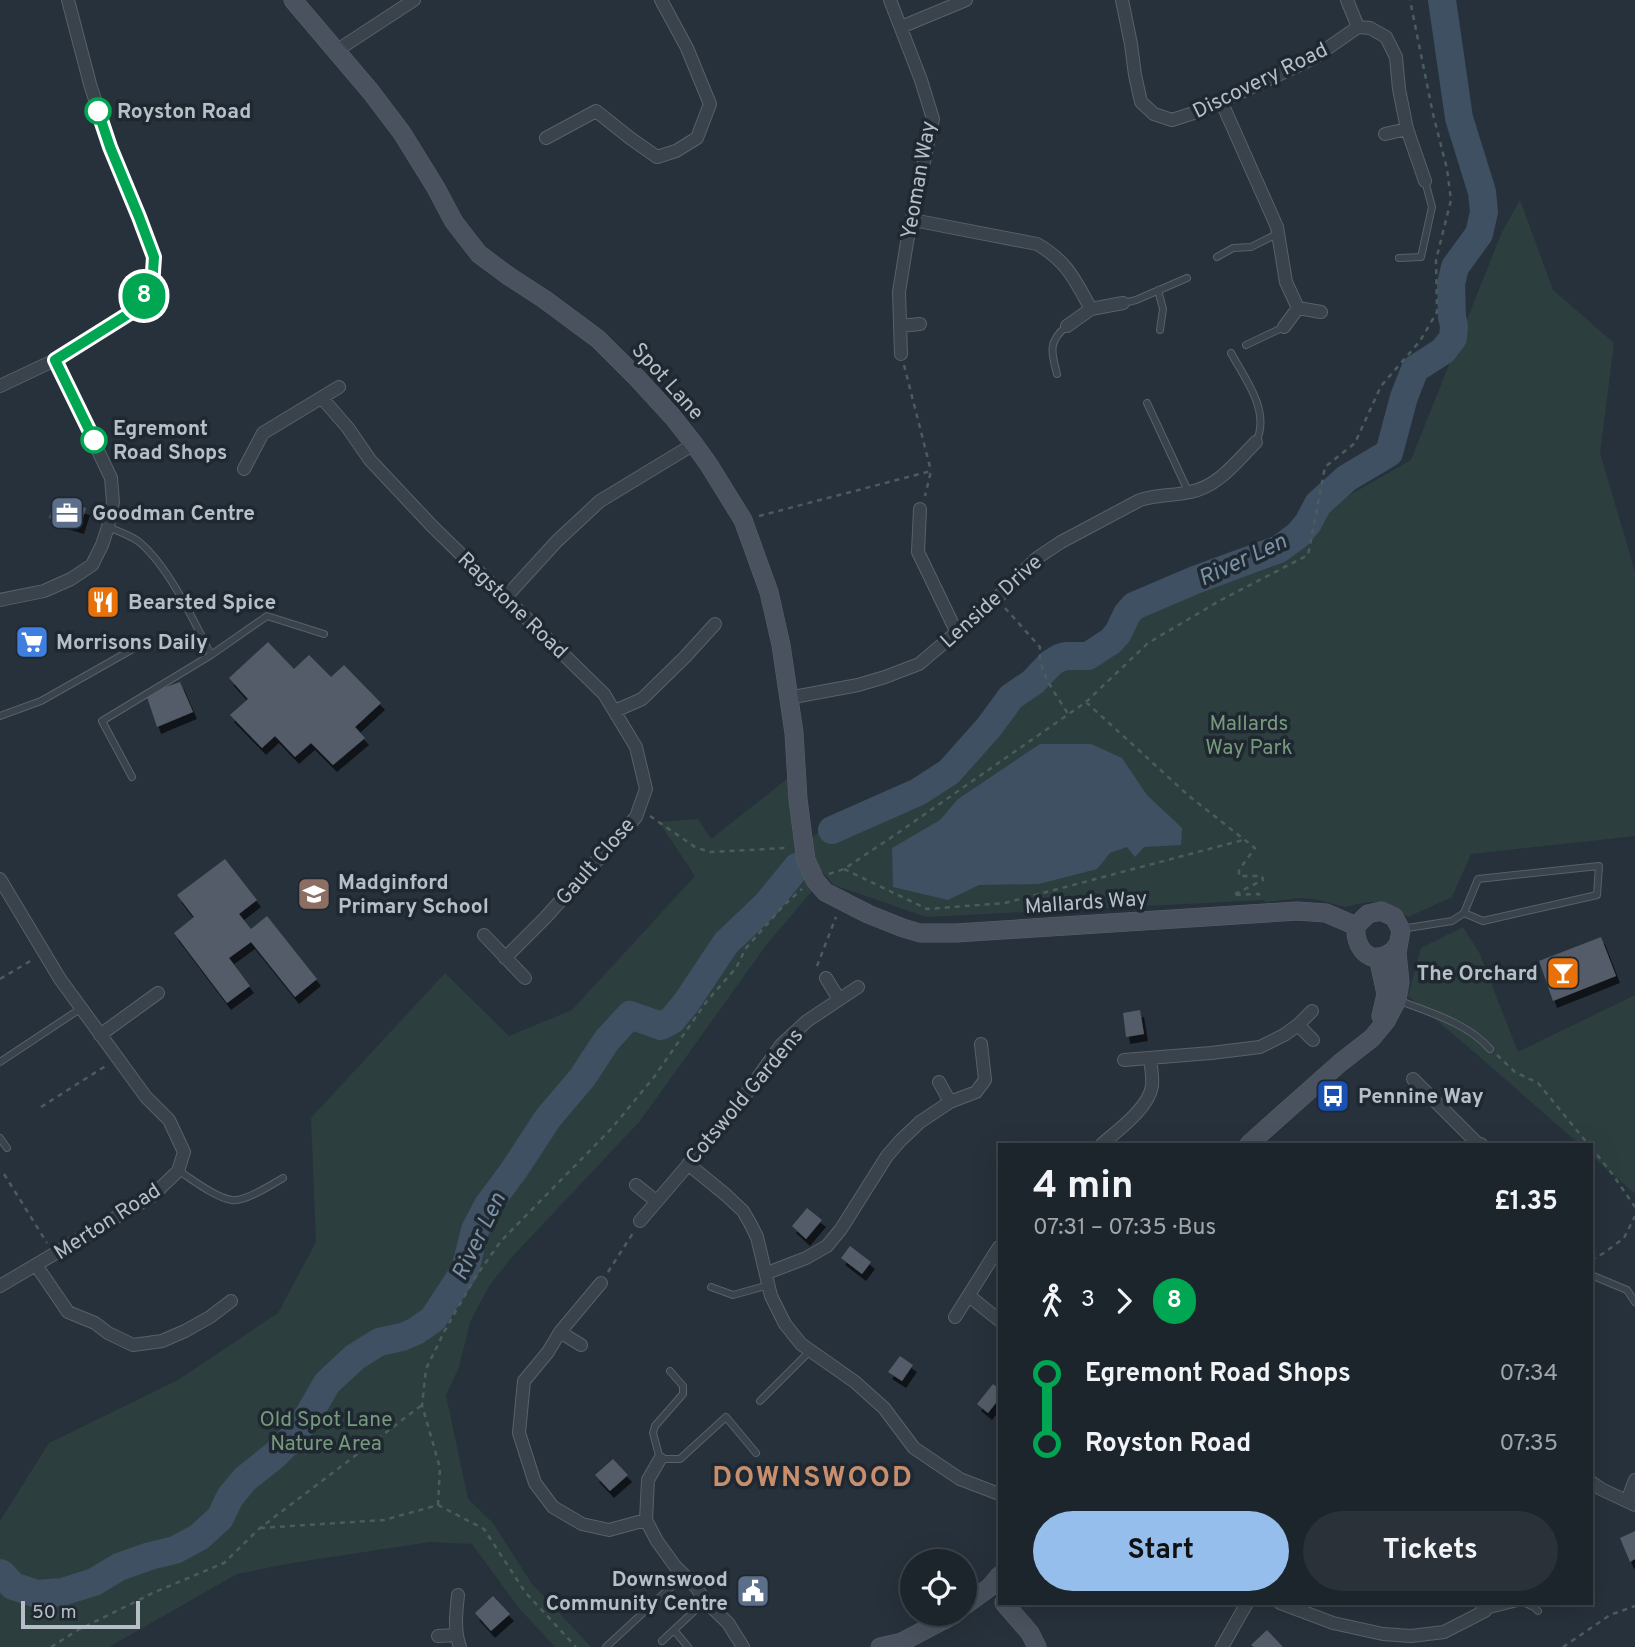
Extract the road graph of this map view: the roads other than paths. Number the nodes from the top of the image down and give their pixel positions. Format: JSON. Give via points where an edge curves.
{"nodes":[{"id":1,"x":68,"y":0,"type":"edge"},
{"id":2,"x":293,"y":0,"type":"edge"},
{"id":3,"x":414,"y":0,"type":"edge"},
{"id":4,"x":661,"y":0,"type":"edge"},
{"id":5,"x":890,"y":0,"type":"edge"},
{"id":6,"x":965,"y":0,"type":"edge"},
{"id":7,"x":1122,"y":0,"type":"edge"},
{"id":8,"x":1347,"y":0,"type":"edge"},
{"id":9,"x":901,"y":27,"type":"junction"},
{"id":10,"x":1357,"y":27,"type":"junction"},
{"id":11,"x":336,"y":51,"type":"junction"},
{"id":12,"x":1221,"y":101,"type":"junction"},
{"id":13,"x":609,"y":104,"type":"dead end"},
{"id":14,"x":596,"y":111,"type":"junction"},
{"id":15,"x":1407,"y":129,"type":"junction"},
{"id":16,"x":1385,"y":134,"type":"dead end"},
{"id":17,"x":546,"y":138,"type":"dead end"},
{"id":18,"x":1425,"y":181,"type":"joint"},
{"id":19,"x":913,"y":219,"type":"junction"},
{"id":20,"x":1279,"y":233,"type":"junction"},
{"id":21,"x":1217,"y":257,"type":"dead end"},
{"id":22,"x":1399,"y":258,"type":"dead end"},
{"id":23,"x":1187,"y":278,"type":"dead end"},
{"id":24,"x":1158,"y":290,"type":"junction"},
{"id":25,"x":1123,"y":303,"type":"joint"},
{"id":26,"x":1298,"y":308,"type":"junction"},
{"id":27,"x":1091,"y":309,"type":"junction"},
{"id":28,"x":1321,"y":312,"type":"dead end"},
{"id":29,"x":920,"y":324,"type":"dead end"},
{"id":30,"x":900,"y":326,"type":"junction"},
{"id":31,"x":1067,"y":326,"type":"joint"},
{"id":32,"x":1284,"y":327,"type":"joint"},
{"id":33,"x":1160,"y":330,"type":"dead end"},
{"id":34,"x":1247,"y":345,"type":"dead end"},
{"id":35,"x":1231,"y":353,"type":"dead end"},
{"id":36,"x":901,"y":354,"type":"road end"},
{"id":37,"x":55,"y":360,"type":"junction"},
{"id":38,"x":1057,"y":374,"type":"dead end"},
{"id":39,"x":0,"y":386,"type":"edge"},
{"id":40,"x":339,"y":387,"type":"dead end"},
{"id":41,"x":321,"y":398,"type":"junction"},
{"id":42,"x":1147,"y":403,"type":"dead end"},
{"id":43,"x":1256,"y":442,"type":"joint"},
{"id":44,"x":694,"y":444,"type":"junction"},
{"id":45,"x":244,"y":469,"type":"dead end"},
{"id":46,"x":1189,"y":493,"type":"junction"},
{"id":47,"x":920,"y":509,"type":"road end"},
{"id":48,"x":108,"y":527,"type":"junction"},
{"id":49,"x":505,"y":598,"type":"junction"},
{"id":50,"x":0,"y":600,"type":"edge"},
{"id":51,"x":715,"y":624,"type":"dead end"},
{"id":52,"x":957,"y":633,"type":"junction"},
{"id":53,"x":324,"y":634,"type":"dead end"},
{"id":54,"x":147,"y":642,"type":"dead end"},
{"id":55,"x":211,"y":655,"type":"junction"},
{"id":56,"x":788,"y":698,"type":"junction"},
{"id":57,"x":615,"y":711,"type":"junction"},
{"id":58,"x":0,"y":716,"type":"edge"},
{"id":59,"x":132,"y":777,"type":"dead end"},
{"id":60,"x":0,"y":879,"type":"edge"},
{"id":61,"x":820,"y":886,"type":"joint"},
{"id":62,"x":1464,"y":913,"type":"junction"},
{"id":63,"x":1356,"y":926,"type":"junction"},
{"id":64,"x":484,"y":935,"type":"dead end"},
{"id":65,"x":1400,"y":937,"type":"junction"},
{"id":66,"x":1378,"y":957,"type":"junction"},
{"id":67,"x":505,"y":958,"type":"junction"},
{"id":68,"x":525,"y":978,"type":"dead end"},
{"id":69,"x":826,"y":978,"type":"road end"},
{"id":70,"x":858,"y":987,"type":"dead end"},
{"id":71,"x":158,"y":993,"type":"dead end"},
{"id":72,"x":839,"y":999,"type":"junction"},
{"id":73,"x":1397,"y":1000,"type":"junction"},
{"id":74,"x":80,"y":1009,"type":"junction"},
{"id":75,"x":1312,"y":1011,"type":"dead end"},
{"id":76,"x":1297,"y":1026,"type":"junction"},
{"id":77,"x":100,"y":1035,"type":"junction"},
{"id":78,"x":1372,"y":1038,"type":"junction"},
{"id":79,"x":1313,"y":1040,"type":"dead end"},
{"id":80,"x":981,"y":1044,"type":"dead end"},
{"id":81,"x":1490,"y":1049,"type":"road end"},
{"id":82,"x":1150,"y":1058,"type":"junction"},
{"id":83,"x":1124,"y":1060,"type":"dead end"},
{"id":84,"x":0,"y":1062,"type":"edge"},
{"id":85,"x":1413,"y":1079,"type":"dead end"},
{"id":86,"x":939,"y":1082,"type":"dead end"},
{"id":87,"x":950,"y":1102,"type":"junction"},
{"id":88,"x":0,"y":1138,"type":"edge"},
{"id":89,"x":1103,"y":1143,"type":"edge"},
{"id":90,"x":1250,"y":1143,"type":"edge"},
{"id":91,"x":1477,"y":1143,"type":"edge"},
{"id":92,"x":7,"y":1148,"type":"dead end"},
{"id":93,"x":688,"y":1164,"type":"junction"},
{"id":94,"x":178,"y":1171,"type":"junction"},
{"id":95,"x":283,"y":1178,"type":"dead end"},
{"id":96,"x":636,"y":1185,"type":"dead end"},
{"id":97,"x":656,"y":1201,"type":"junction"},
{"id":98,"x":640,"y":1222,"type":"road end"},
{"id":99,"x":998,"y":1249,"type":"edge"},
{"id":100,"x":36,"y":1265,"type":"junction"},
{"id":101,"x":1593,"y":1276,"type":"edge"},
{"id":102,"x":768,"y":1279,"type":"junction"},
{"id":103,"x":601,"y":1283,"type":"road end"},
{"id":104,"x":0,"y":1286,"type":"edge"},
{"id":105,"x":711,"y":1287,"type":"dead end"},
{"id":106,"x":969,"y":1296,"type":"junction"},
{"id":107,"x":231,"y":1301,"type":"dead end"},
{"id":108,"x":1635,"y":1302,"type":"edge"},
{"id":109,"x":955,"y":1317,"type":"dead end"},
{"id":110,"x":998,"y":1319,"type":"edge"},
{"id":111,"x":560,"y":1332,"type":"junction"},
{"id":112,"x":581,"y":1345,"type":"dead end"},
{"id":113,"x":810,"y":1350,"type":"junction"},
{"id":114,"x":670,"y":1371,"type":"dead end"},
{"id":115,"x":760,"y":1401,"type":"dead end"},
{"id":116,"x":757,"y":1454,"type":"dead end"},
{"id":117,"x":660,"y":1459,"type":"junction"},
{"id":118,"x":1635,"y":1480,"type":"edge"},
{"id":119,"x":1593,"y":1483,"type":"edge"},
{"id":120,"x":998,"y":1494,"type":"edge"},
{"id":121,"x":1631,"y":1503,"type":"edge"},
{"id":122,"x":646,"y":1520,"type":"junction"},
{"id":123,"x":684,"y":1575,"type":"junction"},
{"id":124,"x":996,"y":1587,"type":"edge"},
{"id":125,"x":458,"y":1595,"type":"dead end"},
{"id":126,"x":977,"y":1598,"type":"edge"},
{"id":127,"x":705,"y":1601,"type":"junction"},
{"id":128,"x":1006,"y":1605,"type":"edge"},
{"id":129,"x":1246,"y":1605,"type":"edge"},
{"id":130,"x":1285,"y":1605,"type":"edge"},
{"id":131,"x":1530,"y":1605,"type":"edge"},
{"id":132,"x":1483,"y":1607,"type":"edge"},
{"id":133,"x":1538,"y":1611,"type":"dead end"},
{"id":134,"x":932,"y":1626,"type":"edge"},
{"id":135,"x":674,"y":1630,"type":"junction"},
{"id":136,"x":438,"y":1636,"type":"dead end"},
{"id":137,"x":458,"y":1641,"type":"edge"},
{"id":138,"x":662,"y":1641,"type":"dead end"},
{"id":139,"x":606,"y":1647,"type":"edge"},
{"id":140,"x":688,"y":1647,"type":"edge"},
{"id":141,"x":743,"y":1647,"type":"edge"},
{"id":142,"x":880,"y":1647,"type":"edge"},
{"id":143,"x":1037,"y":1647,"type":"edge"},
{"id":144,"x":1222,"y":1647,"type":"edge"}],
"edges":[{"from":1,"to":37,"type":"street","via":[[110,147],[154,257],[152,287],[130,313]]},
{"from":2,"to":11,"type":"street","name":"Spot Lane"},
{"from":3,"to":11,"type":"street"},
{"from":4,"to":14,"type":"street","via":[[710,104],[697,138],[657,157]]},
{"from":5,"to":9,"type":"street","name":"Yeoman Way"},
{"from":6,"to":9,"type":"street"},
{"from":7,"to":12,"type":"street","name":"Discovery Road","via":[[1141,102],[1154,114],[1172,120]]},
{"from":8,"to":10,"type":"street"},
{"from":9,"to":19,"type":"street","name":"Yeoman Way","via":[[933,119]]},
{"from":10,"to":12,"type":"street","name":"Discovery Road","via":[[1312,59]]},
{"from":10,"to":15,"type":"street","via":[[1386,37],[1396,57]]},
{"from":11,"to":44,"type":"street","name":"Spot Lane","via":[[402,133],[454,222],[479,254],[598,340]]},
{"from":12,"to":20,"type":"street"},
{"from":13,"to":14,"type":"street"},
{"from":14,"to":17,"type":"street"},
{"from":15,"to":16,"type":"street"},
{"from":15,"to":18,"type":"street"},
{"from":18,"to":22,"type":"lane","via":[[1432,207],[1421,257]]},
{"from":19,"to":27,"type":"street","via":[[1037,243],[1063,262]]},
{"from":19,"to":30,"type":"street","name":"Yeoman Way","via":[[899,292]]},
{"from":20,"to":21,"type":"lane"},
{"from":20,"to":26,"type":"street","via":[[1286,282]]},
{"from":23,"to":24,"type":"lane"},
{"from":24,"to":25,"type":"lane"},
{"from":24,"to":33,"type":"lane","via":[[1163,309]]},
{"from":25,"to":27,"type":"street"},
{"from":26,"to":28,"type":"street"},
{"from":26,"to":32,"type":"street"},
{"from":27,"to":31,"type":"street"},
{"from":29,"to":30,"type":"street"},
{"from":30,"to":36,"type":"street","name":"Yeoman Way"},
{"from":31,"to":38,"type":"lane","via":[[1053,341]]},
{"from":32,"to":34,"type":"lane"},
{"from":35,"to":43,"type":"lane","via":[[1256,399],[1261,421]]},
{"from":37,"to":39,"type":"street"},
{"from":37,"to":48,"type":"street","via":[[111,478]]},
{"from":40,"to":41,"type":"street"},
{"from":41,"to":45,"type":"street","via":[[263,433]]},
{"from":41,"to":49,"type":"street","name":"Ragstone Road","via":[[370,460]]},
{"from":42,"to":46,"type":"lane"},
{"from":43,"to":46,"type":"street","name":"Lenside Drive","via":[[1220,477]]},
{"from":44,"to":49,"type":"street","via":[[600,501]]},
{"from":44,"to":56,"type":"street","name":"Spot Lane","via":[[743,520],[769,592]]},
{"from":46,"to":52,"type":"street","name":"Lenside Drive","via":[[1140,500],[1061,542],[1037,558]]},
{"from":47,"to":52,"type":"street","via":[[918,552]]},
{"from":48,"to":50,"type":"street","via":[[92,565],[44,591]]},
{"from":48,"to":55,"type":"lane","via":[[136,539],[154,556]]},
{"from":49,"to":57,"type":"street","name":"Ragstone Road","via":[[604,694]]},
{"from":51,"to":57,"type":"street","via":[[642,699]]},
{"from":52,"to":56,"type":"street","name":"Lenside Drive","via":[[919,664],[886,677]]},
{"from":53,"to":55,"type":"lane","via":[[267,616]]},
{"from":54,"to":58,"type":"lane","via":[[41,701]]},
{"from":55,"to":59,"type":"lane","via":[[102,721]]},
{"from":56,"to":61,"type":"street","name":"Spot Lane","via":[[806,860]]},
{"from":57,"to":67,"type":"street","name":"Gault Close","via":[[636,747],[643,771],[646,789],[636,817]]},
{"from":60,"to":74,"type":"street","name":"Merton Road"},
{"from":61,"to":63,"type":"street","name":"Mallards Way","via":[[868,914],[920,933],[1297,911],[1326,913]]},
{"from":62,"to":62,"type":"lane","via":[[1478,879],[1599,866],[1597,895],[1483,921]]},
{"from":62,"to":65,"type":"lane"},
{"from":63,"to":65,"type":"street","via":[[1368,914],[1381,911],[1394,917]]},
{"from":63,"to":66,"type":"street","via":[[1362,951]]},
{"from":64,"to":67,"type":"street"},
{"from":65,"to":66,"type":"street","via":[[1390,953]]},
{"from":65,"to":73,"type":"street"},
{"from":66,"to":78,"type":"street","via":[[1386,994]]},
{"from":67,"to":68,"type":"street"},
{"from":69,"to":72,"type":"street"},
{"from":70,"to":72,"type":"street","name":"Cotswold Gardens"},
{"from":71,"to":77,"type":"street"},
{"from":72,"to":93,"type":"street","name":"Cotswold Gardens","via":[[781,1045],[734,1111]]},
{"from":73,"to":78,"type":"street"},
{"from":73,"to":81,"type":"lane","via":[[1447,1018],[1480,1037]]},
{"from":74,"to":77,"type":"street","name":"Merton Road"},
{"from":74,"to":84,"type":"lane"},
{"from":75,"to":76,"type":"street"},
{"from":76,"to":79,"type":"street"},
{"from":76,"to":82,"type":"street","via":[[1260,1046]]},
{"from":77,"to":94,"type":"street","name":"Merton Road","via":[[169,1121],[184,1152]]},
{"from":78,"to":90,"type":"street"},
{"from":80,"to":87,"type":"street","via":[[985,1080],[976,1093]]},
{"from":82,"to":83,"type":"street"},
{"from":82,"to":89,"type":"street","via":[[1152,1086],[1147,1099]]},
{"from":85,"to":91,"type":"street"},
{"from":86,"to":87,"type":"street"},
{"from":87,"to":102,"type":"street","via":[[920,1122],[887,1156],[827,1246]]},
{"from":88,"to":92,"type":"lane"},
{"from":93,"to":97,"type":"street","name":"Cotswold Gardens"},
{"from":93,"to":102,"type":"street","via":[[743,1211],[757,1237]]},
{"from":94,"to":95,"type":"lane","via":[[233,1201]]},
{"from":94,"to":100,"type":"street","name":"Merton Road","via":[[152,1196]]},
{"from":96,"to":97,"type":"street"},
{"from":97,"to":98,"type":"street","name":"Cotswold Gardens"},
{"from":99,"to":106,"type":"street"},
{"from":100,"to":104,"type":"street","name":"Merton Road"},
{"from":100,"to":107,"type":"street","via":[[68,1312],[133,1345],[162,1341],[185,1331]]},
{"from":101,"to":108,"type":"lane","via":[[1627,1290]]},
{"from":102,"to":105,"type":"lane","via":[[733,1295]]},
{"from":102,"to":113,"type":"street","via":[[785,1324]]},
{"from":103,"to":111,"type":"street"},
{"from":106,"to":109,"type":"street"},
{"from":106,"to":110,"type":"street"},
{"from":111,"to":112,"type":"street"},
{"from":111,"to":122,"type":"street","via":[[524,1381],[519,1433],[535,1483],[553,1507],[582,1524],[609,1530]]},
{"from":113,"to":115,"type":"lane"},
{"from":113,"to":120,"type":"street","via":[[884,1408],[914,1448],[960,1479]]},
{"from":114,"to":117,"type":"lane","via":[[683,1394],[654,1426]]},
{"from":116,"to":117,"type":"lane","via":[[726,1417],[680,1459]]},
{"from":117,"to":122,"type":"street","via":[[648,1479]]},
{"from":118,"to":121,"type":"street"},
{"from":119,"to":121,"type":"street"},
{"from":122,"to":123,"type":"street"},
{"from":123,"to":127,"type":"street"},
{"from":123,"to":139,"type":"lane"},
{"from":124,"to":126,"type":"street"},
{"from":125,"to":137,"type":"street"},
{"from":127,"to":135,"type":"lane"},
{"from":127,"to":141,"type":"street","via":[[728,1623]]},
{"from":128,"to":143,"type":"street"},
{"from":129,"to":144,"type":"street"},
{"from":130,"to":132,"type":"street","via":[[1333,1623],[1411,1636],[1444,1632]]},
{"from":131,"to":133,"type":"lane"},
{"from":134,"to":142,"type":"street","via":[[902,1642]]},
{"from":135,"to":138,"type":"lane"},
{"from":135,"to":140,"type":"lane"},
{"from":136,"to":137,"type":"street"}]}
